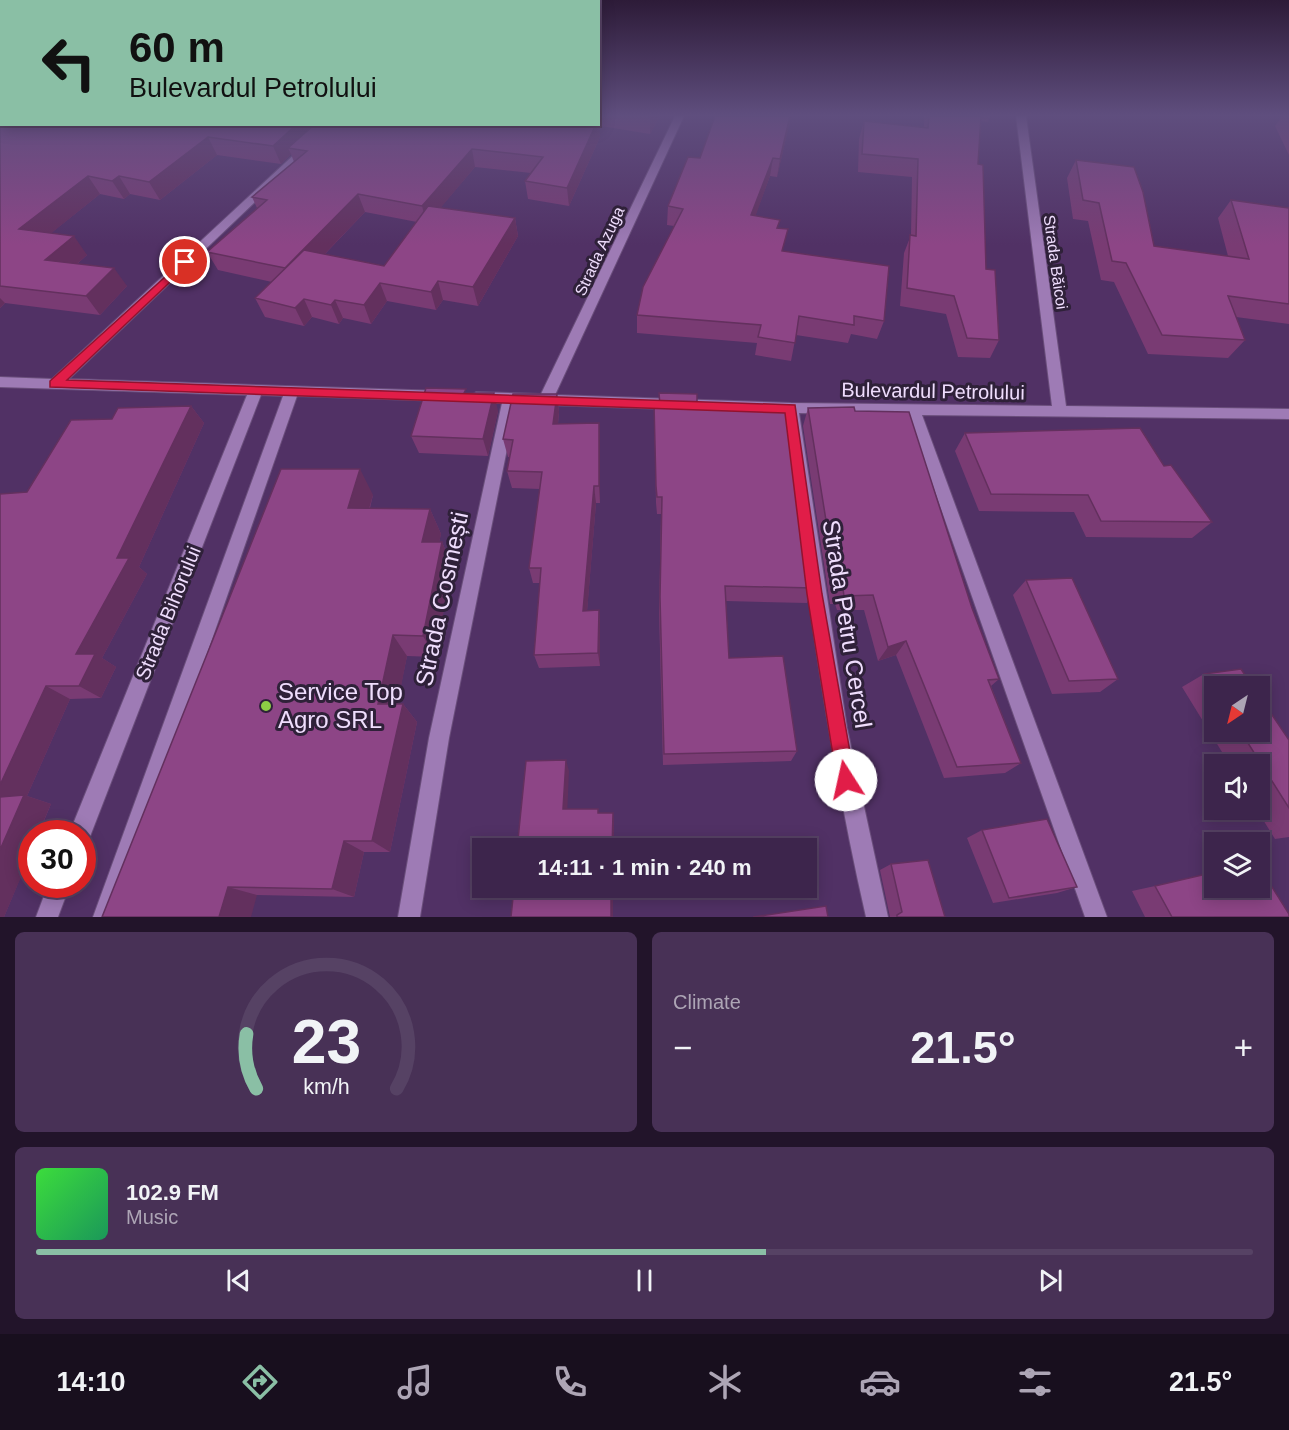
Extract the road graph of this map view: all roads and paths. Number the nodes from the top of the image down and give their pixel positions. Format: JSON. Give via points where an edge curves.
{"nodes":[{"id":1,"x":296,"y":159,"type":"edge"},
{"id":2,"x":660,"y":159,"type":"edge"},
{"id":3,"x":1027,"y":159,"type":"edge"},
{"id":4,"x":0,"y":382,"type":"edge"},
{"id":5,"x":55,"y":384,"type":"junction"},
{"id":6,"x":256,"y":391,"type":"junction"},
{"id":7,"x":291,"y":393,"type":"junction"},
{"id":8,"x":510,"y":398,"type":"junction"},
{"id":9,"x":546,"y":399,"type":"junction"},
{"id":10,"x":791,"y":408,"type":"junction"},
{"id":11,"x":913,"y":410,"type":"junction"},
{"id":12,"x":1060,"y":411,"type":"junction"},
{"id":13,"x":1289,"y":414,"type":"edge"},
{"id":14,"x":86,"y":820,"type":"edge"},
{"id":15,"x":54,"y":898,"type":"edge"},
{"id":16,"x":47,"y":917,"type":"edge"},
{"id":17,"x":104,"y":917,"type":"edge"},
{"id":18,"x":409,"y":917,"type":"edge"},
{"id":19,"x":877,"y":917,"type":"edge"},
{"id":20,"x":1096,"y":917,"type":"edge"}],
"edges":[{"from":1,"to":5,"type":"street"},
{"from":2,"to":9,"type":"street","name":"Strada Azuga"},
{"from":3,"to":12,"type":"street","name":"Strada Băicoi"},
{"from":4,"to":5,"type":"street","name":"Bulevardul Petrolului"},
{"from":5,"to":6,"type":"street","name":"Bulevardul Petrolului"},
{"from":6,"to":7,"type":"street","name":"Bulevardul Petrolului"},
{"from":6,"to":14,"type":"street","name":"Strada Bihorului"},
{"from":7,"to":8,"type":"street","name":"Bulevardul Petrolului"},
{"from":7,"to":17,"type":"street"},
{"from":8,"to":9,"type":"street","name":"Bulevardul Petrolului"},
{"from":8,"to":18,"type":"street","name":"Strada Cosmești","via":[[439,738]]},
{"from":9,"to":10,"type":"street","name":"Bulevardul Petrolului"},
{"from":10,"to":11,"type":"street","name":"Bulevardul Petrolului"},
{"from":10,"to":19,"type":"street","name":"Strada Petru Cercel","via":[[826,664],[854,827]]},
{"from":11,"to":12,"type":"street","name":"Bulevardul Petrolului"},
{"from":11,"to":20,"type":"street"},
{"from":12,"to":13,"type":"street","name":"Bulevardul Petrolului"},
{"from":15,"to":16,"type":"street"}]}
